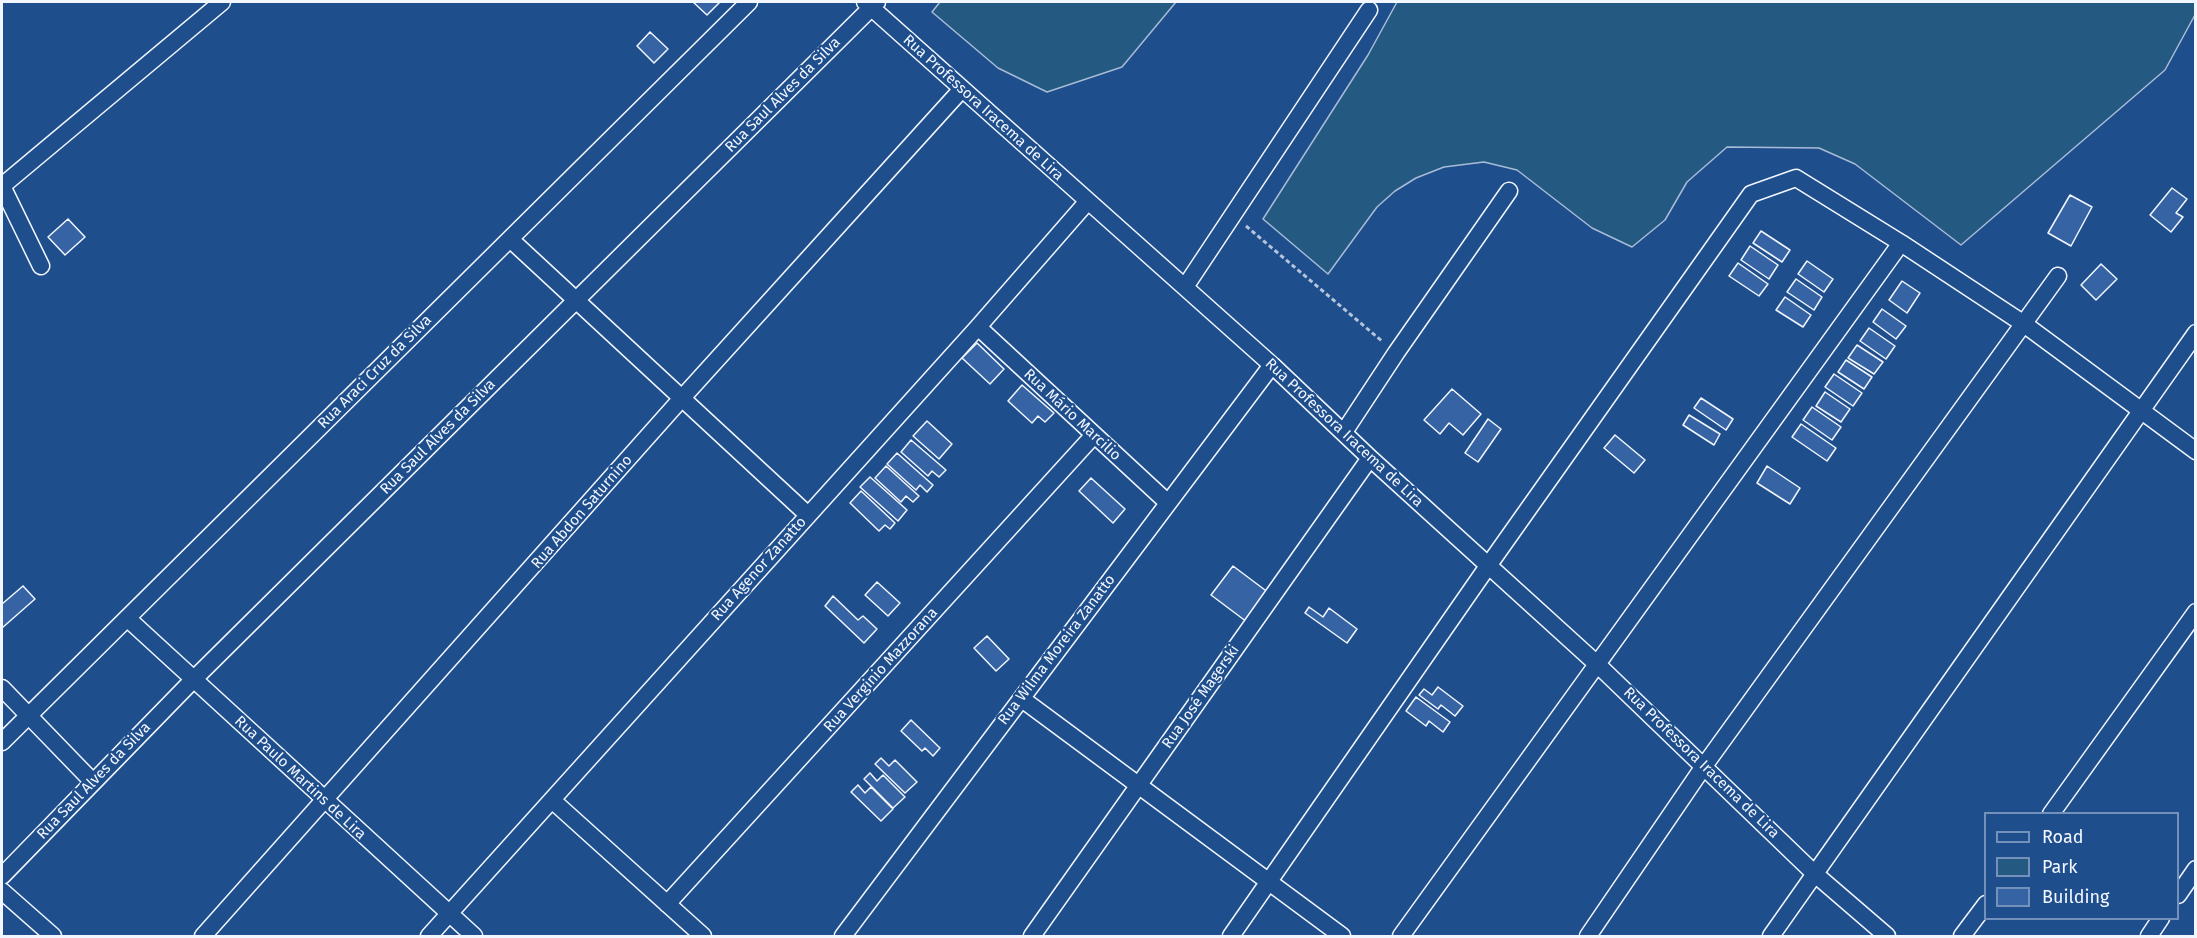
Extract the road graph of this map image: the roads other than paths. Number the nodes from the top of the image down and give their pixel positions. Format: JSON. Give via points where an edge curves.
{"nodes":[{"id":1,"x":222,"y":2,"type":"edge"},
{"id":2,"x":749,"y":2,"type":"edge"},
{"id":3,"x":871,"y":3,"type":"edge"},
{"id":4,"x":1369,"y":10,"type":"dead end"},
{"id":5,"x":962,"y":89,"type":"junction"},
{"id":6,"x":2,"y":186,"type":"edge"},
{"id":7,"x":1509,"y":192,"type":"dead end"},
{"id":8,"x":1088,"y":201,"type":"junction"},
{"id":9,"x":510,"y":239,"type":"junction"},
{"id":10,"x":1901,"y":243,"type":"junction"},
{"id":11,"x":41,"y":266,"type":"dead end"},
{"id":12,"x":2058,"y":276,"type":"dead end"},
{"id":13,"x":1185,"y":287,"type":"junction"},
{"id":14,"x":576,"y":300,"type":"junction"},
{"id":15,"x":2024,"y":324,"type":"junction"},
{"id":16,"x":978,"y":327,"type":"junction"},
{"id":17,"x":2196,"y":333,"type":"edge"},
{"id":18,"x":1272,"y":365,"type":"junction"},
{"id":19,"x":682,"y":398,"type":"junction"},
{"id":20,"x":2141,"y":412,"type":"junction"},
{"id":21,"x":1344,"y":432,"type":"junction"},
{"id":22,"x":1094,"y":435,"type":"junction"},
{"id":23,"x":2196,"y":451,"type":"edge"},
{"id":24,"x":1370,"y":458,"type":"junction"},
{"id":25,"x":1167,"y":502,"type":"junction"},
{"id":26,"x":808,"y":515,"type":"junction"},
{"id":27,"x":1488,"y":566,"type":"junction"},
{"id":28,"x":2196,"y":612,"type":"edge"},
{"id":29,"x":127,"y":618,"type":"junction"},
{"id":30,"x":1598,"y":665,"type":"junction"},
{"id":31,"x":194,"y":680,"type":"junction"},
{"id":32,"x":2,"y":688,"type":"edge"},
{"id":33,"x":1022,"y":699,"type":"junction"},
{"id":34,"x":27,"y":717,"type":"junction"},
{"id":35,"x":2,"y":742,"type":"edge"},
{"id":36,"x":1704,"y":766,"type":"junction"},
{"id":37,"x":92,"y":781,"type":"junction"},
{"id":38,"x":1138,"y":786,"type":"junction"},
{"id":39,"x":552,"y":800,"type":"junction"},
{"id":40,"x":326,"y":802,"type":"junction"},
{"id":41,"x":2052,"y":812,"type":"edge"},
{"id":42,"x":2196,"y":868,"type":"edge"},
{"id":43,"x":1815,"y":874,"type":"junction"},
{"id":44,"x":2,"y":876,"type":"edge"},
{"id":45,"x":1270,"y":883,"type":"junction"},
{"id":46,"x":2,"y":891,"type":"edge"},
{"id":47,"x":2179,"y":894,"type":"edge"},
{"id":48,"x":667,"y":904,"type":"junction"},
{"id":49,"x":1984,"y":907,"type":"edge"},
{"id":50,"x":449,"y":914,"type":"junction"},
{"id":51,"x":2160,"y":920,"type":"edge"},
{"id":52,"x":53,"y":936,"type":"edge"},
{"id":53,"x":203,"y":936,"type":"edge"},
{"id":54,"x":429,"y":936,"type":"edge"},
{"id":55,"x":474,"y":936,"type":"edge"},
{"id":56,"x":703,"y":936,"type":"edge"},
{"id":57,"x":843,"y":936,"type":"edge"},
{"id":58,"x":1032,"y":936,"type":"edge"},
{"id":59,"x":1231,"y":936,"type":"edge"},
{"id":60,"x":1342,"y":936,"type":"edge"},
{"id":61,"x":1401,"y":936,"type":"edge"},
{"id":62,"x":1588,"y":936,"type":"edge"},
{"id":63,"x":1771,"y":936,"type":"edge"},
{"id":64,"x":1887,"y":936,"type":"edge"},
{"id":65,"x":1962,"y":936,"type":"edge"},
{"id":66,"x":2148,"y":936,"type":"edge"}],
"edges":[{"from":1,"to":6,"type":"street"},
{"from":2,"to":9,"type":"street","name":"Rua Araci Cruz da Silva"},
{"from":3,"to":5,"type":"street","name":"Rua Professora Iracema de Lira"},
{"from":3,"to":14,"type":"street","name":"Rua Saul Alves da Silva"},
{"from":4,"to":13,"type":"street"},
{"from":5,"to":8,"type":"street","name":"Rua Professora Iracema de Lira"},
{"from":5,"to":19,"type":"street","name":"Rua Abdon Saturnino"},
{"from":6,"to":11,"type":"street"},
{"from":7,"to":21,"type":"street"},
{"from":8,"to":13,"type":"street","name":"Rua Professora Iracema de Lira"},
{"from":8,"to":16,"type":"street","name":"Rua Agenor Zanatto"},
{"from":9,"to":14,"type":"street"},
{"from":9,"to":29,"type":"street","name":"Rua Araci Cruz da Silva"},
{"from":10,"to":15,"type":"street"},
{"from":10,"to":27,"type":"street","via":[[1796,178],[1751,194]]},
{"from":10,"to":30,"type":"street"},
{"from":12,"to":15,"type":"street"},
{"from":13,"to":18,"type":"street","name":"Rua Professora Iracema de Lira"},
{"from":14,"to":19,"type":"street"},
{"from":14,"to":31,"type":"street","name":"Rua Saul Alves da Silva"},
{"from":15,"to":20,"type":"street"},
{"from":15,"to":36,"type":"street"},
{"from":16,"to":22,"type":"street","name":"Rua Mário Marcilio"},
{"from":16,"to":26,"type":"street","name":"Rua Agenor Zanatto"},
{"from":17,"to":20,"type":"street"},
{"from":18,"to":21,"type":"street","name":"Rua Professora Iracema de Lira"},
{"from":18,"to":25,"type":"street","name":"Rua Wilma Moreira Zanatto"},
{"from":19,"to":26,"type":"street"},
{"from":19,"to":40,"type":"street","name":"Rua Abdon Saturnino"},
{"from":20,"to":23,"type":"street"},
{"from":20,"to":43,"type":"street"},
{"from":21,"to":24,"type":"street","name":"Rua Professora Iracema de Lira"},
{"from":22,"to":25,"type":"street","name":"Rua Mário Marcilio"},
{"from":22,"to":48,"type":"street","name":"Rua Verginio Mazzorana"},
{"from":24,"to":27,"type":"street","name":"Rua Professora Iracema de Lira"},
{"from":24,"to":38,"type":"street","name":"Rua José Magerski"},
{"from":25,"to":33,"type":"street","name":"Rua Wilma Moreira Zanatto"},
{"from":26,"to":39,"type":"street","name":"Rua Agenor Zanatto"},
{"from":27,"to":30,"type":"street","name":"Rua Professora Iracema de Lira"},
{"from":27,"to":45,"type":"street"},
{"from":28,"to":41,"type":"street"},
{"from":29,"to":31,"type":"street","name":"Rua Paulo Martins de Lira"},
{"from":29,"to":34,"type":"street","name":"Rua Araci Cruz da Silva"},
{"from":30,"to":36,"type":"street","name":"Rua Professora Iracema de Lira"},
{"from":30,"to":61,"type":"street"},
{"from":31,"to":37,"type":"street","name":"Rua Saul Alves da Silva"},
{"from":31,"to":40,"type":"street","name":"Rua Paulo Martins de Lira"},
{"from":32,"to":34,"type":"street"},
{"from":33,"to":38,"type":"street"},
{"from":33,"to":57,"type":"street","name":"Rua Wilma Moreira Zanatto"},
{"from":34,"to":35,"type":"street","name":"Rua Araci Cruz da Silva"},
{"from":34,"to":37,"type":"street"},
{"from":36,"to":43,"type":"street","name":"Rua Professora Iracema de Lira"},
{"from":36,"to":62,"type":"street"},
{"from":37,"to":44,"type":"street","name":"Rua Saul Alves da Silva"},
{"from":38,"to":45,"type":"street"},
{"from":38,"to":58,"type":"street","name":"Rua José Magerski"},
{"from":39,"to":48,"type":"street"},
{"from":39,"to":50,"type":"street","name":"Rua Agenor Zanatto"},
{"from":40,"to":50,"type":"street","name":"Rua Paulo Martins de Lira"},
{"from":40,"to":53,"type":"street","name":"Rua Abdon Saturnino"},
{"from":42,"to":47,"type":"street"},
{"from":43,"to":63,"type":"street"},
{"from":43,"to":64,"type":"street","name":"Rua Professora Iracema de Lira"},
{"from":45,"to":59,"type":"street"},
{"from":45,"to":60,"type":"street"},
{"from":46,"to":52,"type":"street"},
{"from":48,"to":56,"type":"street"},
{"from":49,"to":65,"type":"street"},
{"from":50,"to":54,"type":"street","name":"Rua Agenor Zanatto"},
{"from":50,"to":55,"type":"street","name":"Rua Paulo Martins de Lira"},
{"from":51,"to":66,"type":"street"}]}
